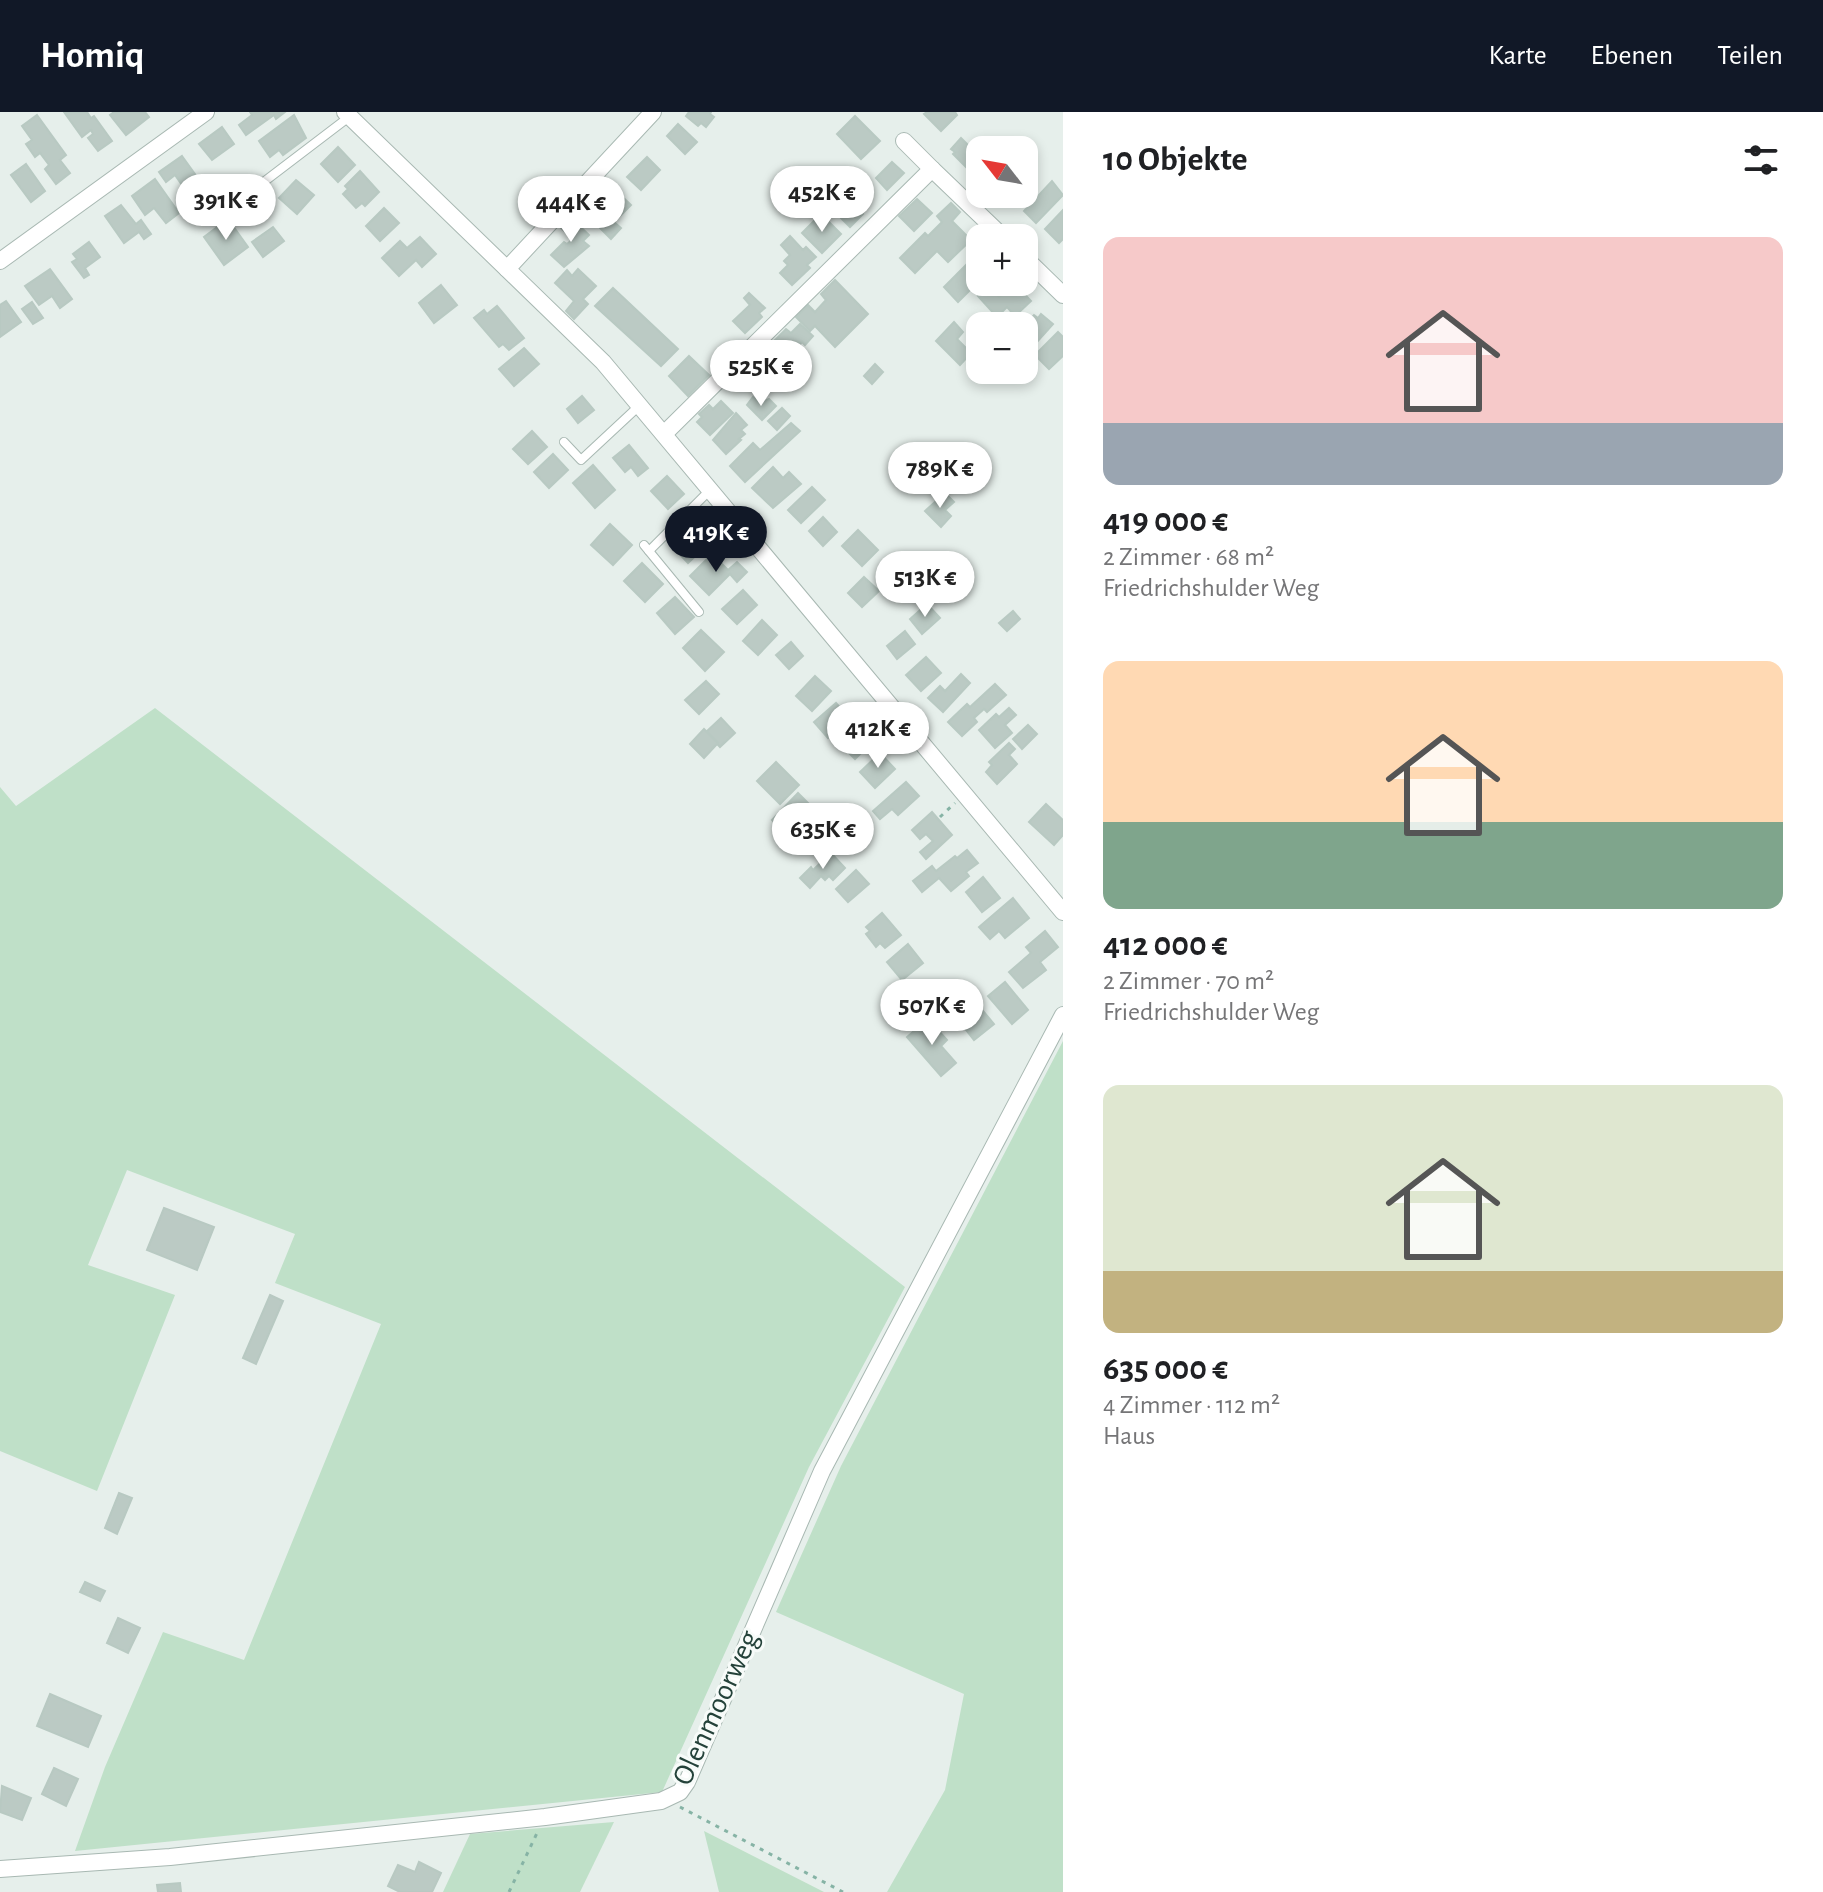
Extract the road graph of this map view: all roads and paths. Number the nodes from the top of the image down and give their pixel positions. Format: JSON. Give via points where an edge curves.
{"nodes":[{"id":1,"x":206,"y":112,"type":"edge"},
{"id":2,"x":653,"y":112,"type":"edge"},
{"id":3,"x":347,"y":114,"type":"edge"},
{"id":4,"x":904,"y":141,"type":"dead end"},
{"id":5,"x":932,"y":169,"type":"junction"},
{"id":6,"x":256,"y":213,"type":"dead end"},
{"id":7,"x":989,"y":224,"type":"edge"},
{"id":8,"x":0,"y":261,"type":"edge"},
{"id":9,"x":507,"y":269,"type":"junction"},
{"id":10,"x":1038,"y":271,"type":"edge"},
{"id":11,"x":1063,"y":295,"type":"edge"},
{"id":12,"x":640,"y":405,"type":"junction"},
{"id":13,"x":664,"y":434,"type":"junction"},
{"id":14,"x":564,"y":442,"type":"dead end"},
{"id":15,"x":711,"y":490,"type":"junction"},
{"id":16,"x":699,"y":612,"type":"dead end"},
{"id":17,"x":956,"y":803,"type":"dead end"},
{"id":18,"x":940,"y":817,"type":"dead end"},
{"id":19,"x":1063,"y":912,"type":"edge"},
{"id":20,"x":1063,"y":1015,"type":"edge"},
{"id":21,"x":661,"y":1801,"type":"junction"},
{"id":22,"x":545,"y":1817,"type":"junction"},
{"id":23,"x":0,"y":1869,"type":"edge"},
{"id":24,"x":509,"y":1892,"type":"edge"},
{"id":25,"x":843,"y":1892,"type":"edge"}],
"edges":[{"from":1,"to":8,"type":"street"},
{"from":2,"to":9,"type":"street"},
{"from":3,"to":6,"type":"lane","via":[[244,197]]},
{"from":3,"to":9,"type":"street"},
{"from":4,"to":5,"type":"street"},
{"from":5,"to":7,"type":"street"},
{"from":5,"to":13,"type":"street"},
{"from":9,"to":12,"type":"street"},
{"from":10,"to":11,"type":"street"},
{"from":12,"to":13,"type":"street"},
{"from":12,"to":14,"type":"lane","via":[[581,460]]},
{"from":13,"to":15,"type":"street"},
{"from":15,"to":16,"type":"lane","via":[[646,548]]},
{"from":15,"to":19,"type":"street"},
{"from":17,"to":18,"type":"path"},
{"from":20,"to":21,"type":"street","name":"Olenmoorweg","via":[[822,1471],[687,1782]]},
{"from":21,"to":22,"type":"street","name":"Olenmoorweg"},
{"from":21,"to":25,"type":"path","via":[[662,1809],[679,1807]]},
{"from":22,"to":23,"type":"street","name":"Olenmoorweg","via":[[170,1857]]},
{"from":22,"to":24,"type":"path"}]}
